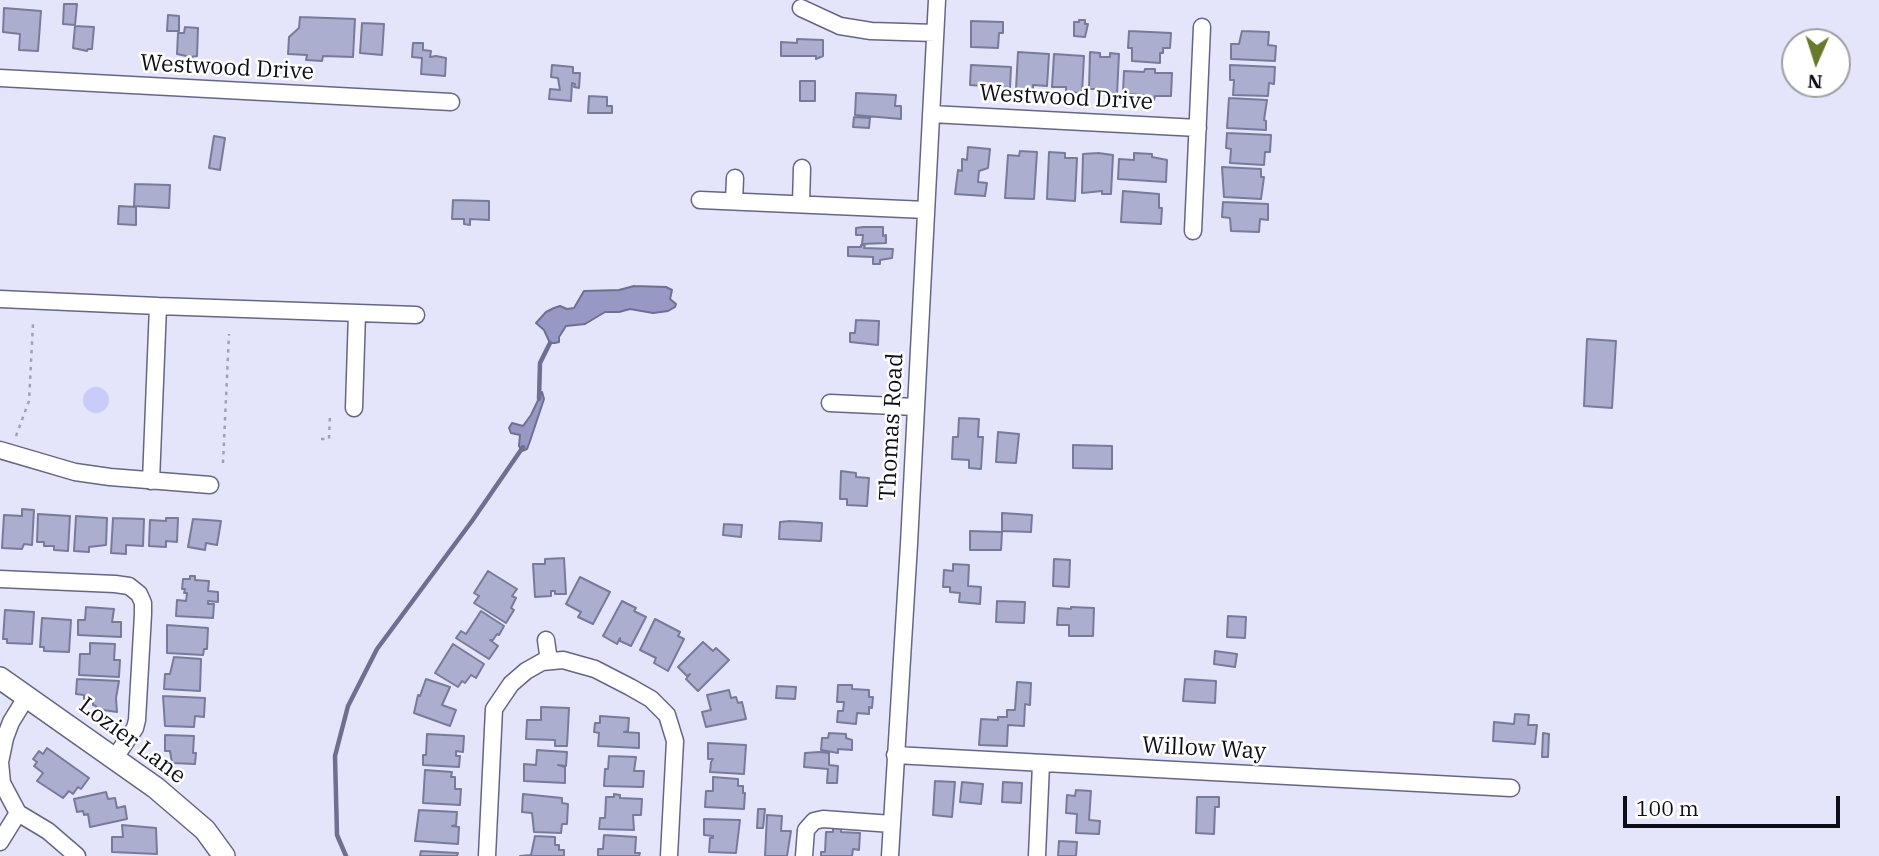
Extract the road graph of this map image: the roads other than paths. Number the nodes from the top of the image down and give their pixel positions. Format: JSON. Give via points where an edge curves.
{"nodes":[{"id":1,"x":937,"y":0,"type":"edge"},
{"id":2,"x":801,"y":8,"type":"dead end"},
{"id":3,"x":1202,"y":27,"type":"dead end"},
{"id":4,"x":935,"y":33,"type":"junction"},
{"id":5,"x":0,"y":78,"type":"edge"},
{"id":6,"x":451,"y":103,"type":"dead end"},
{"id":7,"x":931,"y":114,"type":"junction"},
{"id":8,"x":1198,"y":128,"type":"junction"},
{"id":9,"x":802,"y":168,"type":"dead end"},
{"id":10,"x":735,"y":178,"type":"dead end"},
{"id":11,"x":701,"y":200,"type":"dead end"},
{"id":12,"x":734,"y":201,"type":"junction"},
{"id":13,"x":801,"y":204,"type":"junction"},
{"id":14,"x":926,"y":210,"type":"junction"},
{"id":15,"x":1193,"y":231,"type":"dead end"},
{"id":16,"x":0,"y":299,"type":"edge"},
{"id":17,"x":158,"y":306,"type":"junction"},
{"id":18,"x":357,"y":313,"type":"junction"},
{"id":19,"x":416,"y":315,"type":"dead end"},
{"id":20,"x":830,"y":403,"type":"dead end"},
{"id":21,"x":916,"y":407,"type":"junction"},
{"id":22,"x":354,"y":408,"type":"dead end"},
{"id":23,"x":0,"y":450,"type":"edge"},
{"id":24,"x":151,"y":481,"type":"junction"},
{"id":25,"x":210,"y":485,"type":"dead end"},
{"id":26,"x":0,"y":579,"type":"edge"},
{"id":27,"x":546,"y":640,"type":"dead end"},
{"id":28,"x":549,"y":661,"type":"junction"},
{"id":29,"x":0,"y":678,"type":"edge"},
{"id":30,"x":27,"y":696,"type":"junction"},
{"id":31,"x":895,"y":755,"type":"junction"},
{"id":32,"x":114,"y":759,"type":"junction"},
{"id":33,"x":1041,"y":764,"type":"junction"},
{"id":34,"x":1511,"y":788,"type":"dead end"},
{"id":35,"x":18,"y":813,"type":"junction"},
{"id":36,"x":892,"y":824,"type":"junction"},
{"id":37,"x":0,"y":842,"type":"edge"},
{"id":38,"x":77,"y":856,"type":"edge"},
{"id":39,"x":223,"y":856,"type":"edge"},
{"id":40,"x":488,"y":856,"type":"edge"},
{"id":41,"x":669,"y":856,"type":"edge"},
{"id":42,"x":804,"y":856,"type":"edge"},
{"id":43,"x":890,"y":856,"type":"edge"},
{"id":44,"x":1037,"y":856,"type":"edge"}],
"edges":[{"from":1,"to":4,"type":"street","name":"Thomas Road"},
{"from":2,"to":4,"type":"street","via":[[840,26]]},
{"from":3,"to":8,"type":"street"},
{"from":4,"to":7,"type":"street","name":"Thomas Road"},
{"from":5,"to":6,"type":"street","name":"Westwood Drive"},
{"from":7,"to":8,"type":"street","name":"Westwood Drive"},
{"from":7,"to":14,"type":"street","name":"Thomas Road"},
{"from":8,"to":15,"type":"street"},
{"from":9,"to":13,"type":"street"},
{"from":10,"to":12,"type":"street"},
{"from":11,"to":12,"type":"street"},
{"from":12,"to":13,"type":"street"},
{"from":13,"to":14,"type":"street"},
{"from":14,"to":21,"type":"street","name":"Thomas Road"},
{"from":16,"to":17,"type":"street"},
{"from":17,"to":18,"type":"street"},
{"from":17,"to":24,"type":"street"},
{"from":18,"to":19,"type":"street"},
{"from":18,"to":22,"type":"street"},
{"from":20,"to":21,"type":"street"},
{"from":21,"to":31,"type":"street","name":"Thomas Road"},
{"from":23,"to":24,"type":"street","via":[[75,472]]},
{"from":24,"to":25,"type":"street"},
{"from":26,"to":32,"type":"street","via":[[116,584],[139,594],[143,614],[137,720]]},
{"from":27,"to":28,"type":"street"},
{"from":28,"to":40,"type":"street","via":[[511,684],[494,709]]},
{"from":28,"to":41,"type":"street","via":[[595,669],[651,699],[667,715],[675,741]]},
{"from":29,"to":30,"type":"main road","name":"Lozier Lane"},
{"from":30,"to":32,"type":"main road","name":"Lozier Lane"},
{"from":30,"to":35,"type":"street","via":[[10,722],[0,762],[2,783]]},
{"from":31,"to":33,"type":"street","name":"Willow Way"},
{"from":31,"to":36,"type":"street","name":"Thomas Road"},
{"from":32,"to":39,"type":"main road","name":"Lozier Lane","via":[[205,831]]},
{"from":33,"to":34,"type":"street","name":"Willow Way"},
{"from":33,"to":44,"type":"street"},
{"from":35,"to":37,"type":"street"},
{"from":35,"to":38,"type":"street"},
{"from":36,"to":42,"type":"street","via":[[814,821],[806,830]]},
{"from":36,"to":43,"type":"street","name":"Thomas Road"}]}
